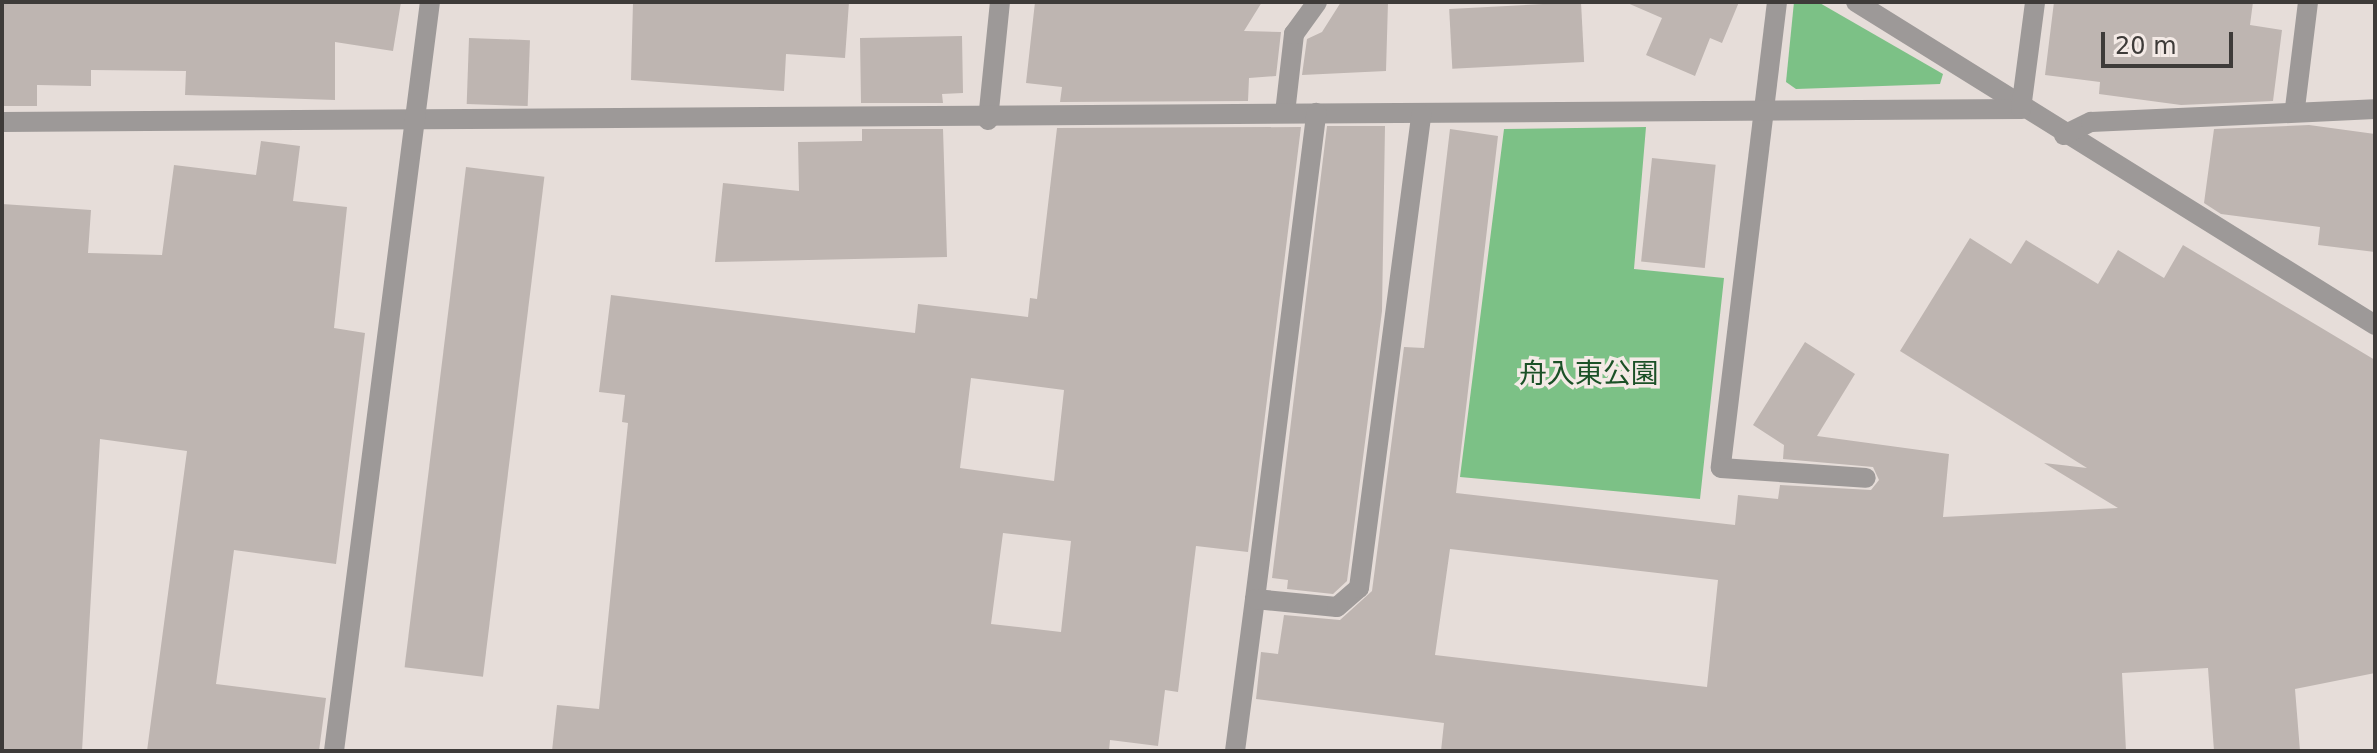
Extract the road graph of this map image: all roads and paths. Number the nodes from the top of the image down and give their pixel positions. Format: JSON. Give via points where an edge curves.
{"nodes":[{"id":1,"x":430,"y":2,"type":"edge"},
{"id":2,"x":1000,"y":2,"type":"edge"},
{"id":3,"x":1317,"y":2,"type":"edge"},
{"id":4,"x":1777,"y":2,"type":"edge"},
{"id":5,"x":1856,"y":2,"type":"edge"},
{"id":6,"x":2035,"y":2,"type":"edge"},
{"id":7,"x":2308,"y":2,"type":"edge"},
{"id":8,"x":2295,"y":108,"type":"junction"},
{"id":9,"x":2021,"y":109,"type":"junction"},
{"id":10,"x":2375,"y":109,"type":"edge"},
{"id":11,"x":1285,"y":113,"type":"junction"},
{"id":12,"x":1316,"y":113,"type":"junction"},
{"id":13,"x":1421,"y":114,"type":"junction"},
{"id":14,"x":1764,"y":114,"type":"junction"},
{"id":15,"x":988,"y":120,"type":"junction"},
{"id":16,"x":2,"y":122,"type":"edge"},
{"id":17,"x":415,"y":124,"type":"junction"},
{"id":18,"x":2064,"y":135,"type":"junction"},
{"id":19,"x":2375,"y":325,"type":"edge"},
{"id":20,"x":1866,"y":478,"type":"dead end"},
{"id":21,"x":1255,"y":599,"type":"junction"},
{"id":22,"x":334,"y":751,"type":"edge"},
{"id":23,"x":1235,"y":751,"type":"edge"}],
"edges":[{"from":1,"to":17,"type":"street"},
{"from":2,"to":15,"type":"street"},
{"from":3,"to":11,"type":"street","via":[[1294,34]]},
{"from":4,"to":14,"type":"street"},
{"from":5,"to":9,"type":"street"},
{"from":6,"to":9,"type":"street"},
{"from":7,"to":8,"type":"street"},
{"from":8,"to":10,"type":"street"},
{"from":8,"to":18,"type":"street","via":[[2091,122]]},
{"from":9,"to":14,"type":"street"},
{"from":9,"to":18,"type":"street"},
{"from":11,"to":12,"type":"street"},
{"from":11,"to":15,"type":"street"},
{"from":12,"to":13,"type":"street"},
{"from":12,"to":21,"type":"street"},
{"from":13,"to":14,"type":"street"},
{"from":13,"to":21,"type":"street","via":[[1359,588],[1337,607]]},
{"from":14,"to":20,"type":"street","via":[[1721,468]]},
{"from":15,"to":17,"type":"street"},
{"from":16,"to":17,"type":"street"},
{"from":17,"to":22,"type":"street"},
{"from":18,"to":19,"type":"street"},
{"from":21,"to":23,"type":"street"}]}
